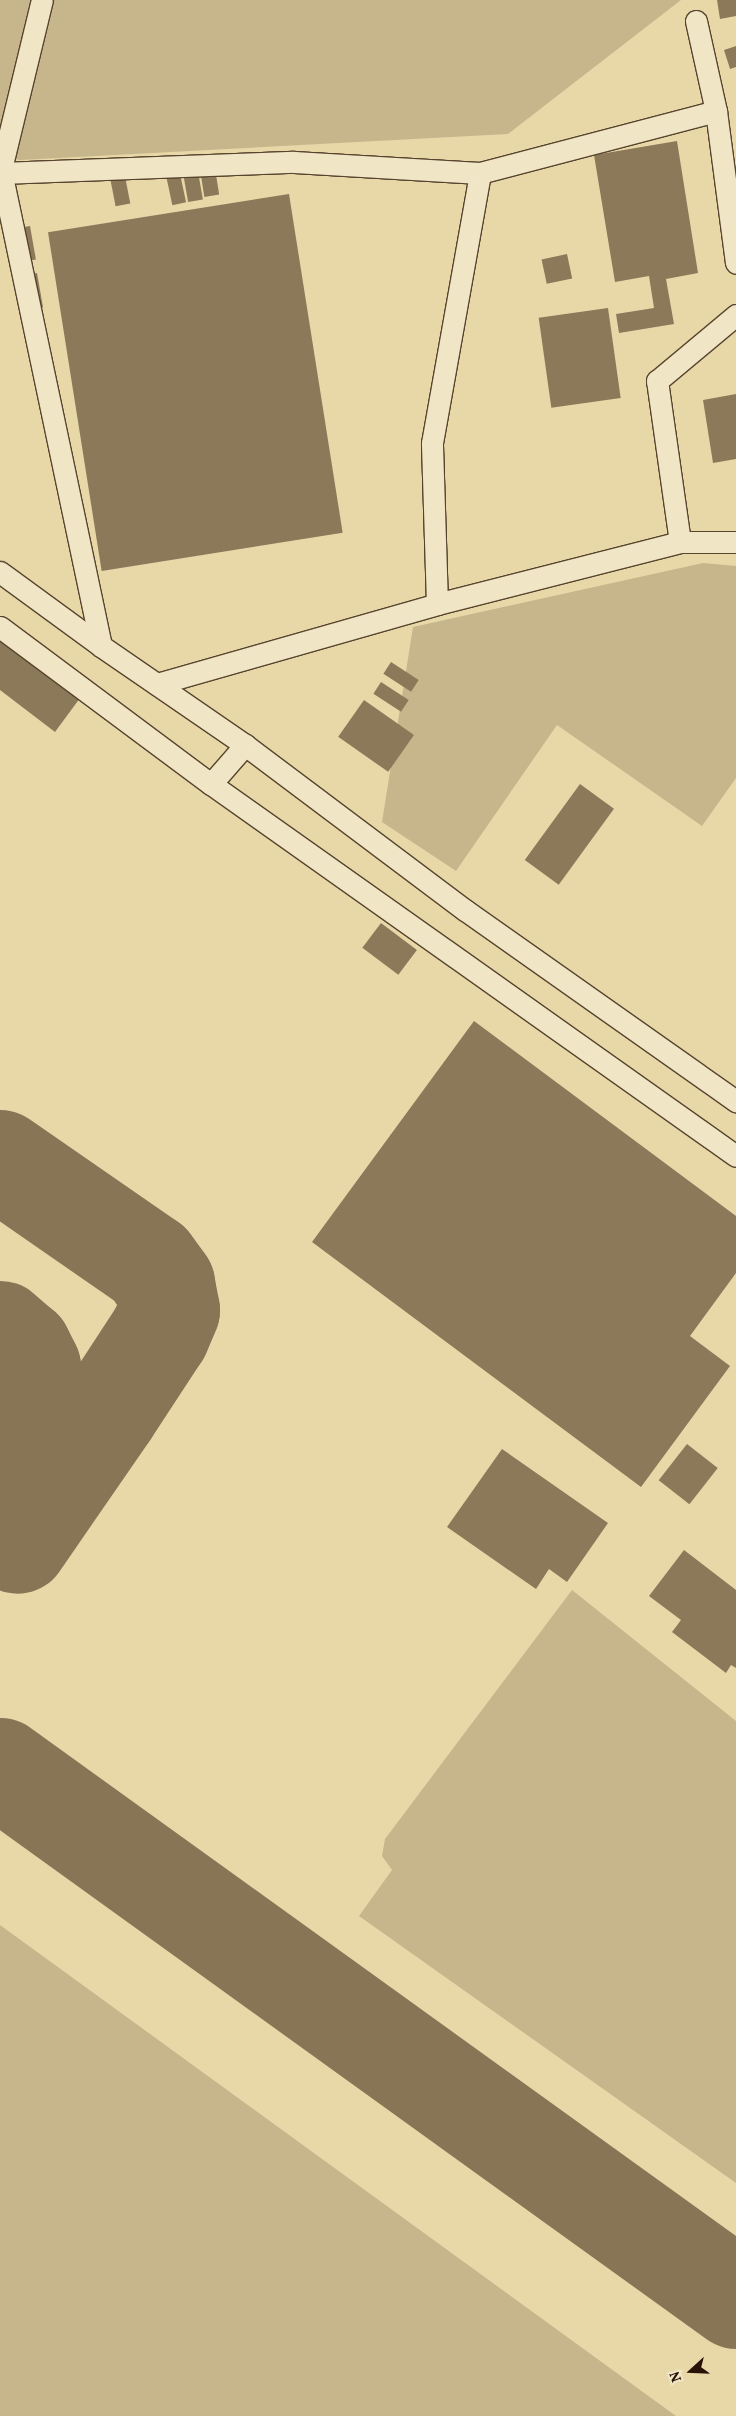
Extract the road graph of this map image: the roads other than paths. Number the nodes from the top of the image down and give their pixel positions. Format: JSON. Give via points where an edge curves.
{"nodes":[{"id":1,"x":42,"y":0,"type":"edge"},
{"id":2,"x":696,"y":21,"type":"dead end"},
{"id":3,"x":716,"y":111,"type":"junction"},
{"id":4,"x":1,"y":173,"type":"edge"},
{"id":5,"x":480,"y":173,"type":"junction"},
{"id":6,"x":736,"y":263,"type":"edge"},
{"id":7,"x":736,"y":315,"type":"edge"},
{"id":8,"x":680,"y":542,"type":"junction"},
{"id":9,"x":736,"y":542,"type":"edge"},
{"id":10,"x":0,"y":572,"type":"edge"},
{"id":11,"x":437,"y":604,"type":"junction"},
{"id":12,"x":0,"y":627,"type":"edge"},
{"id":13,"x":101,"y":646,"type":"junction"},
{"id":14,"x":157,"y":684,"type":"junction"},
{"id":15,"x":245,"y":745,"type":"junction"},
{"id":16,"x":211,"y":784,"type":"junction"},
{"id":17,"x":736,"y":1100,"type":"edge"},
{"id":18,"x":736,"y":1156,"type":"edge"}],
"edges":[{"from":1,"to":4,"type":"lane"},
{"from":2,"to":3,"type":"lane"},
{"from":3,"to":5,"type":"lane"},
{"from":3,"to":6,"type":"lane"},
{"from":4,"to":5,"type":"lane","via":[[294,162]]},
{"from":4,"to":13,"type":"lane"},
{"from":5,"to":11,"type":"lane","via":[[432,443]]},
{"from":7,"to":8,"type":"lane","via":[[657,381]]},
{"from":8,"to":9,"type":"lane"},
{"from":8,"to":11,"type":"lane"},
{"from":10,"to":13,"type":"lane"},
{"from":11,"to":14,"type":"lane"},
{"from":12,"to":16,"type":"lane"},
{"from":13,"to":14,"type":"lane"},
{"from":14,"to":15,"type":"lane"},
{"from":15,"to":16,"type":"lane"},
{"from":15,"to":17,"type":"lane","via":[[465,910]]},
{"from":16,"to":18,"type":"lane"}]}
